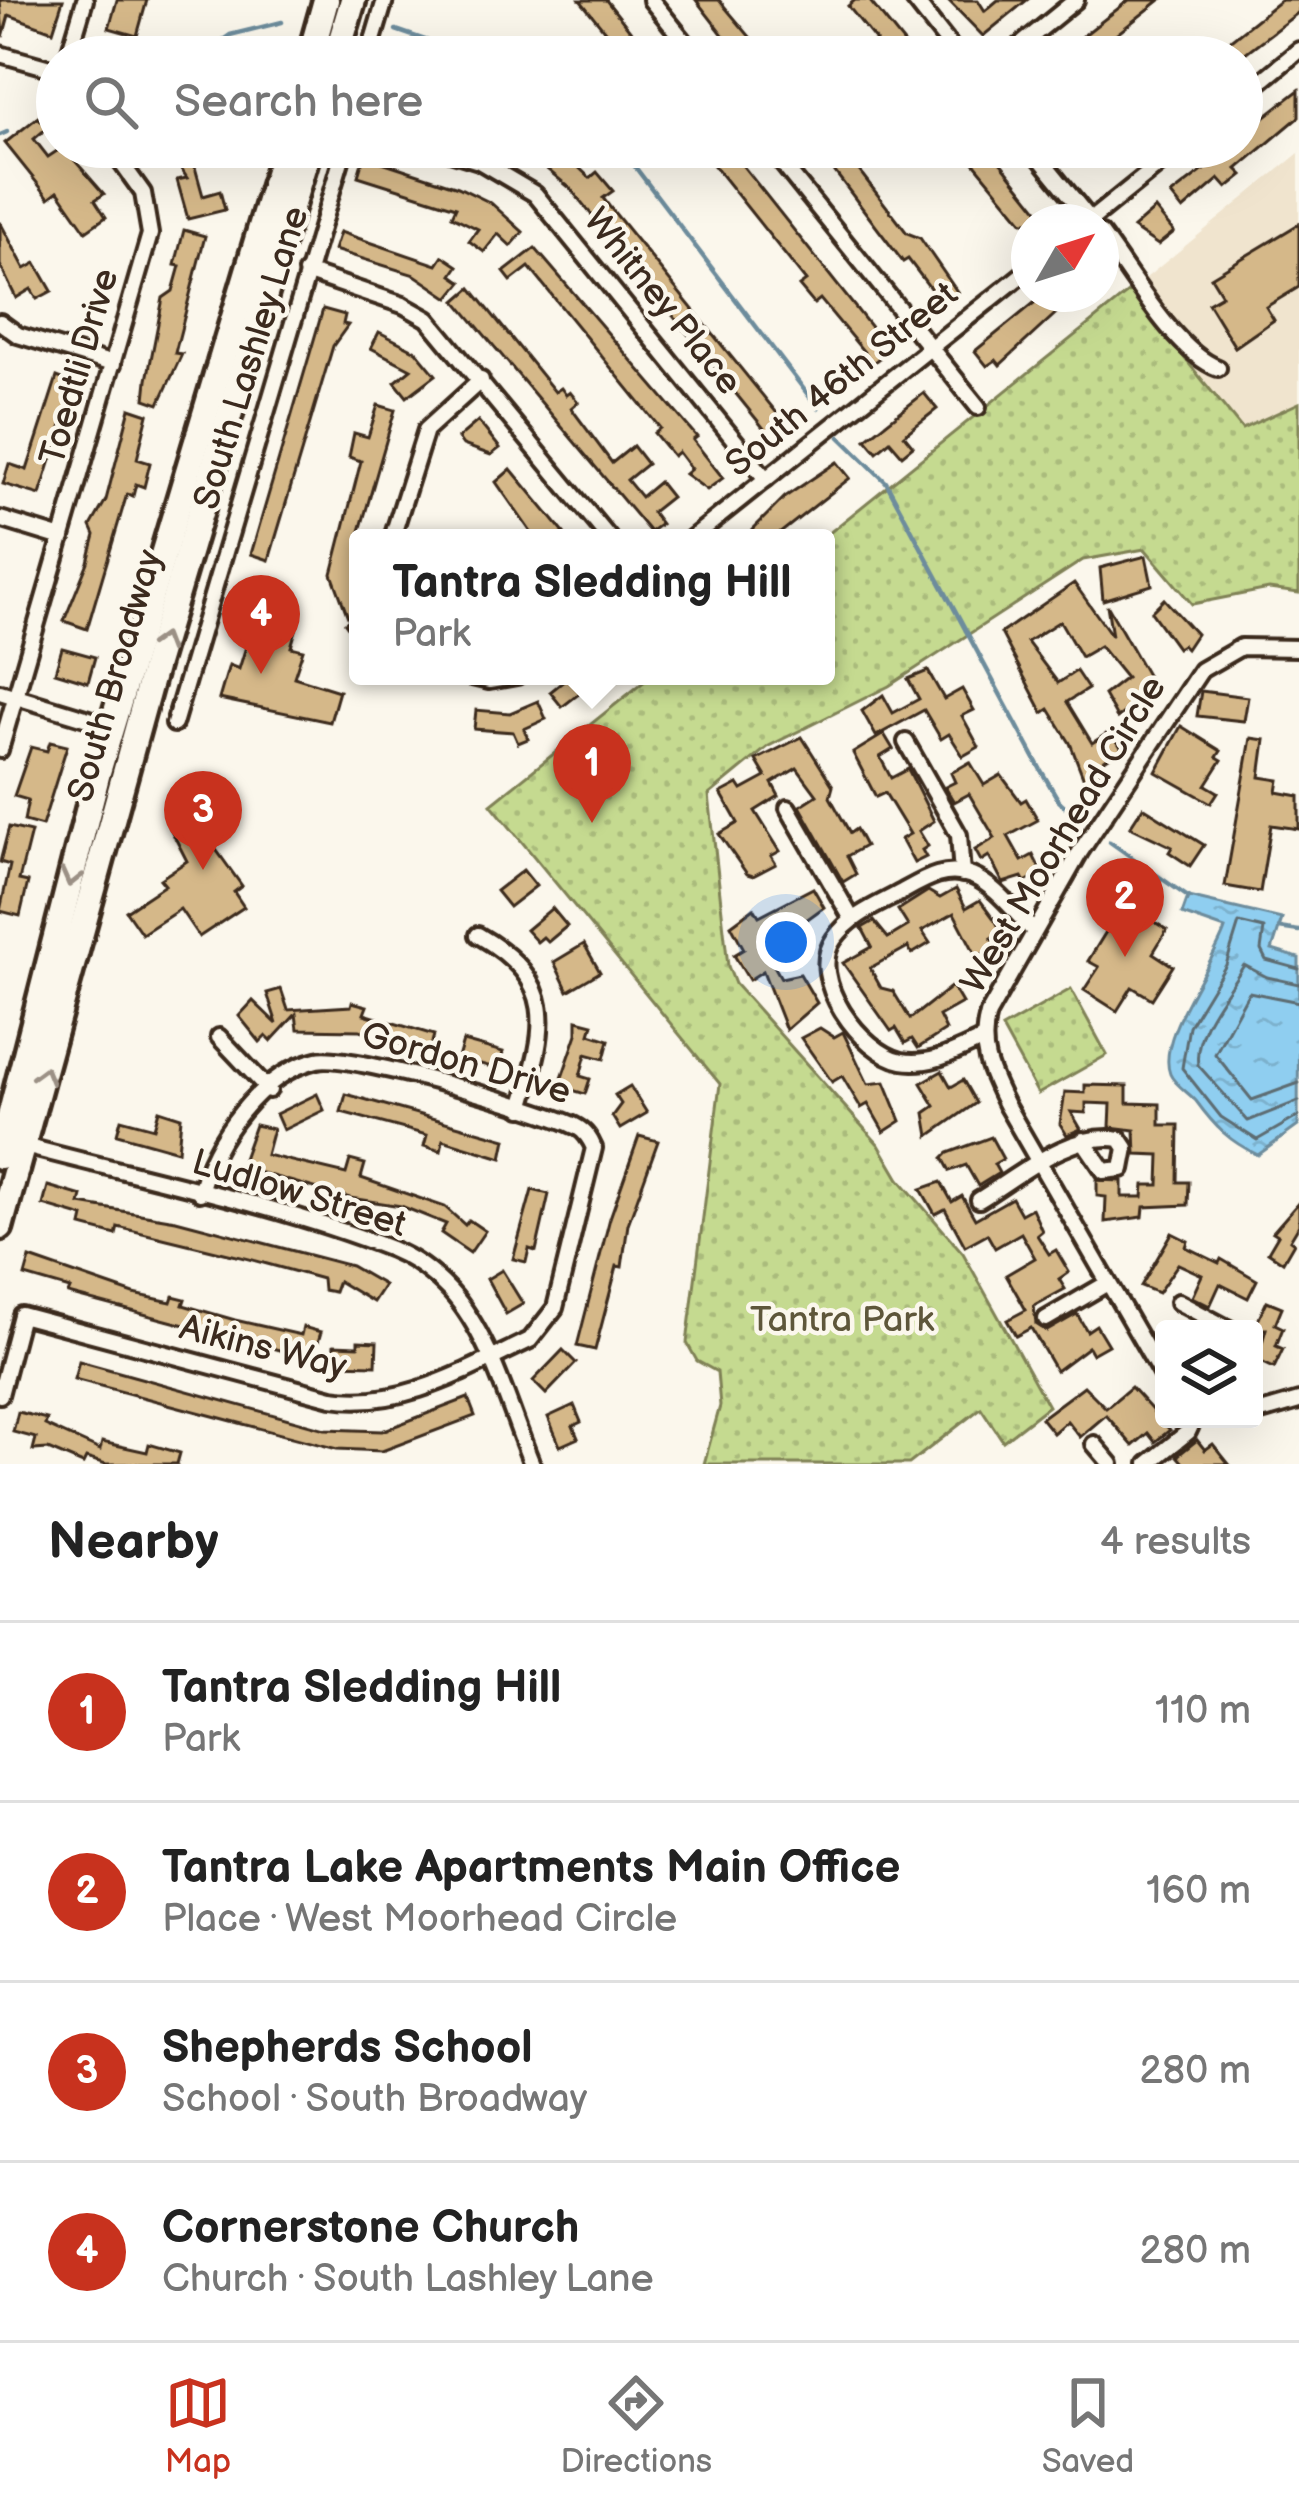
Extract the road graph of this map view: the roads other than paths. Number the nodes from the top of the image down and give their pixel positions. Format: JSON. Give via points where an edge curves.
{"nodes":[{"id":1,"x":85,"y":0,"type":"edge"},
{"id":2,"x":326,"y":0,"type":"edge"},
{"id":3,"x":353,"y":0,"type":"edge"},
{"id":4,"x":385,"y":0,"type":"edge"},
{"id":5,"x":651,"y":0,"type":"edge"},
{"id":6,"x":914,"y":0,"type":"edge"},
{"id":7,"x":1076,"y":0,"type":"edge"},
{"id":8,"x":74,"y":36,"type":"edge"},
{"id":9,"x":316,"y":36,"type":"edge"},
{"id":10,"x":342,"y":36,"type":"edge"},
{"id":11,"x":374,"y":36,"type":"edge"},
{"id":12,"x":680,"y":36,"type":"edge"},
{"id":13,"x":942,"y":36,"type":"edge"},
{"id":14,"x":1032,"y":36,"type":"edge"},
{"id":15,"x":1299,"y":50,"type":"edge"},
{"id":16,"x":0,"y":54,"type":"edge"},
{"id":17,"x":36,"y":64,"type":"edge"},
{"id":18,"x":1263,"y":80,"type":"edge"},
{"id":19,"x":125,"y":168,"type":"edge"},
{"id":20,"x":279,"y":168,"type":"edge"},
{"id":21,"x":303,"y":168,"type":"edge"},
{"id":22,"x":338,"y":168,"type":"edge"},
{"id":23,"x":491,"y":168,"type":"edge"},
{"id":24,"x":786,"y":168,"type":"edge"},
{"id":25,"x":1048,"y":168,"type":"edge"},
{"id":26,"x":1154,"y":168,"type":"edge"},
{"id":27,"x":1076,"y":204,"type":"edge"},
{"id":28,"x":1111,"y":204,"type":"edge"},
{"id":29,"x":1119,"y":258,"type":"edge"},
{"id":30,"x":306,"y":272,"type":"junction"},
{"id":31,"x":1011,"y":283,"type":"edge"},
{"id":32,"x":0,"y":322,"type":"edge"},
{"id":33,"x":929,"y":348,"type":"junction"},
{"id":34,"x":113,"y":364,"type":"junction"},
{"id":35,"x":1218,"y":368,"type":"dead end"},
{"id":36,"x":481,"y":380,"type":"junction"},
{"id":37,"x":978,"y":407,"type":"dead end"},
{"id":38,"x":766,"y":479,"type":"junction"},
{"id":39,"x":0,"y":519,"type":"edge"},
{"id":40,"x":395,"y":529,"type":"edge"},
{"id":41,"x":602,"y":529,"type":"edge"},
{"id":42,"x":703,"y":529,"type":"edge"},
{"id":43,"x":62,"y":538,"type":"junction"},
{"id":44,"x":1299,"y":648,"type":"edge"},
{"id":45,"x":7,"y":694,"type":"edge"},
{"id":46,"x":112,"y":724,"type":"junction"},
{"id":47,"x":174,"y":724,"type":"dead end"},
{"id":48,"x":906,"y":742,"type":"dead end"},
{"id":49,"x":0,"y":750,"type":"edge"},
{"id":50,"x":130,"y":754,"type":"junction"},
{"id":51,"x":788,"y":808,"type":"dead end"},
{"id":52,"x":962,"y":874,"type":"junction"},
{"id":53,"x":851,"y":920,"type":"junction"},
{"id":54,"x":1034,"y":931,"type":"junction"},
{"id":55,"x":478,"y":935,"type":"dead end"},
{"id":56,"x":219,"y":1037,"type":"dead end"},
{"id":57,"x":981,"y":1040,"type":"junction"},
{"id":58,"x":269,"y":1090,"type":"junction"},
{"id":59,"x":522,"y":1108,"type":"junction"},
{"id":60,"x":1083,"y":1140,"type":"dead end"},
{"id":61,"x":10,"y":1147,"type":"edge"},
{"id":62,"x":1040,"y":1163,"type":"junction"},
{"id":63,"x":200,"y":1193,"type":"junction"},
{"id":64,"x":979,"y":1200,"type":"dead end"},
{"id":65,"x":0,"y":1227,"type":"edge"},
{"id":66,"x":1106,"y":1284,"type":"junction"},
{"id":67,"x":1178,"y":1302,"type":"dead end"},
{"id":68,"x":1046,"y":1319,"type":"dead end"},
{"id":69,"x":1212,"y":1320,"type":"edge"},
{"id":70,"x":488,"y":1358,"type":"junction"},
{"id":71,"x":1155,"y":1364,"type":"edge"},
{"id":72,"x":0,"y":1395,"type":"edge"},
{"id":73,"x":1299,"y":1401,"type":"edge"},
{"id":74,"x":1263,"y":1412,"type":"edge"},
{"id":75,"x":1190,"y":1428,"type":"edge"},
{"id":76,"x":1094,"y":1444,"type":"dead end"},
{"id":77,"x":532,"y":1464,"type":"edge"},
{"id":78,"x":1111,"y":1464,"type":"edge"},
{"id":79,"x":1148,"y":1464,"type":"edge"}],
"edges":[{"from":1,"to":8,"type":"street"},
{"from":2,"to":9,"type":"highway"},
{"from":3,"to":10,"type":"highway"},
{"from":4,"to":11,"type":"street"},
{"from":5,"to":12,"type":"street"},
{"from":6,"to":13,"type":"street"},
{"from":7,"to":14,"type":"street"},
{"from":15,"to":18,"type":"street"},
{"from":16,"to":17,"type":"street"},
{"from":19,"to":34,"type":"street","name":"Toedtli Drive","via":[[143,193],[150,234]]},
{"from":20,"to":46,"type":"highway","name":"South Broadway"},
{"from":50,"to":21,"type":"highway","name":"South Broadway","one_way":true},
{"from":22,"to":30,"type":"street","name":"South Lashley Lane"},
{"from":23,"to":38,"type":"street","name":"Whitney Place","via":[[535,194]]},
{"from":24,"to":33,"type":"street"},
{"from":25,"to":27,"type":"street"},
{"from":26,"to":28,"type":"street"},
{"from":29,"to":35,"type":"street","via":[[1200,362]]},
{"from":30,"to":36,"type":"street","via":[[428,319]]},
{"from":30,"to":47,"type":"street","name":"South Lashley Lane"},
{"from":31,"to":33,"type":"street","name":"South 46th Street"},
{"from":32,"to":34,"type":"street"},
{"from":33,"to":37,"type":"street"},
{"from":33,"to":38,"type":"street","name":"South 46th Street"},
{"from":34,"to":43,"type":"street","name":"Toedtli Drive"},
{"from":36,"to":40,"type":"street","via":[[426,430]]},
{"from":36,"to":41,"type":"street"},
{"from":38,"to":42,"type":"street","name":"South 46th Street"},
{"from":39,"to":43,"type":"street"},
{"from":43,"to":45,"type":"street","name":"Toedtli Drive"},
{"from":44,"to":54,"type":"street","name":"West Moorhead Circle","via":[[1241,647],[1201,670]]},
{"from":45,"to":46,"type":"street"},
{"from":45,"to":49,"type":"street","name":"Toedtli Drive"},
{"from":46,"to":50,"type":"street"},
{"from":46,"to":61,"type":"highway","name":"South Broadway","one_way":true},
{"from":48,"to":52,"type":"street","via":[[959,835]]},
{"from":61,"to":50,"type":"highway","name":"South Broadway","one_way":true},
{"from":51,"to":53,"type":"street"},
{"from":52,"to":53,"type":"street","via":[[932,875]]},
{"from":52,"to":54,"type":"street","via":[[987,885]]},
{"from":53,"to":57,"type":"street","via":[[829,949],[828,988],[881,1053],[924,1062]]},
{"from":54,"to":57,"type":"street","name":"West Moorhead Circle"},
{"from":55,"to":59,"type":"street","via":[[508,955],[543,1006],[543,1036]]},
{"from":56,"to":58,"type":"street"},
{"from":57,"to":62,"type":"street","name":"West Moorhead Circle"},
{"from":58,"to":59,"type":"street","name":"Gordon Drive","via":[[327,1058]]},
{"from":58,"to":63,"type":"street","name":"Gordon Drive","via":[[220,1141]]},
{"from":59,"to":70,"type":"street","name":"Gordon Drive","via":[[579,1128],[594,1148],[554,1309],[530,1340]]},
{"from":60,"to":62,"type":"street"},
{"from":61,"to":63,"type":"street","name":"Ludlow Street"},
{"from":61,"to":65,"type":"highway","name":"South Broadway"},
{"from":62,"to":64,"type":"street"},
{"from":62,"to":66,"type":"street","name":"West Moorhead Circle"},
{"from":63,"to":70,"type":"street","name":"Ludlow Street","via":[[397,1252],[448,1289]]},
{"from":66,"to":68,"type":"street"},
{"from":66,"to":71,"type":"street","name":"West Moorhead Circle"},
{"from":67,"to":69,"type":"street"},
{"from":70,"to":72,"type":"street","name":"Aikins Way","via":[[420,1389],[357,1402],[21,1315]]},
{"from":70,"to":77,"type":"street","name":"Ludlow Street"},
{"from":73,"to":74,"type":"street"},
{"from":75,"to":79,"type":"street"},
{"from":76,"to":78,"type":"street"}]}
